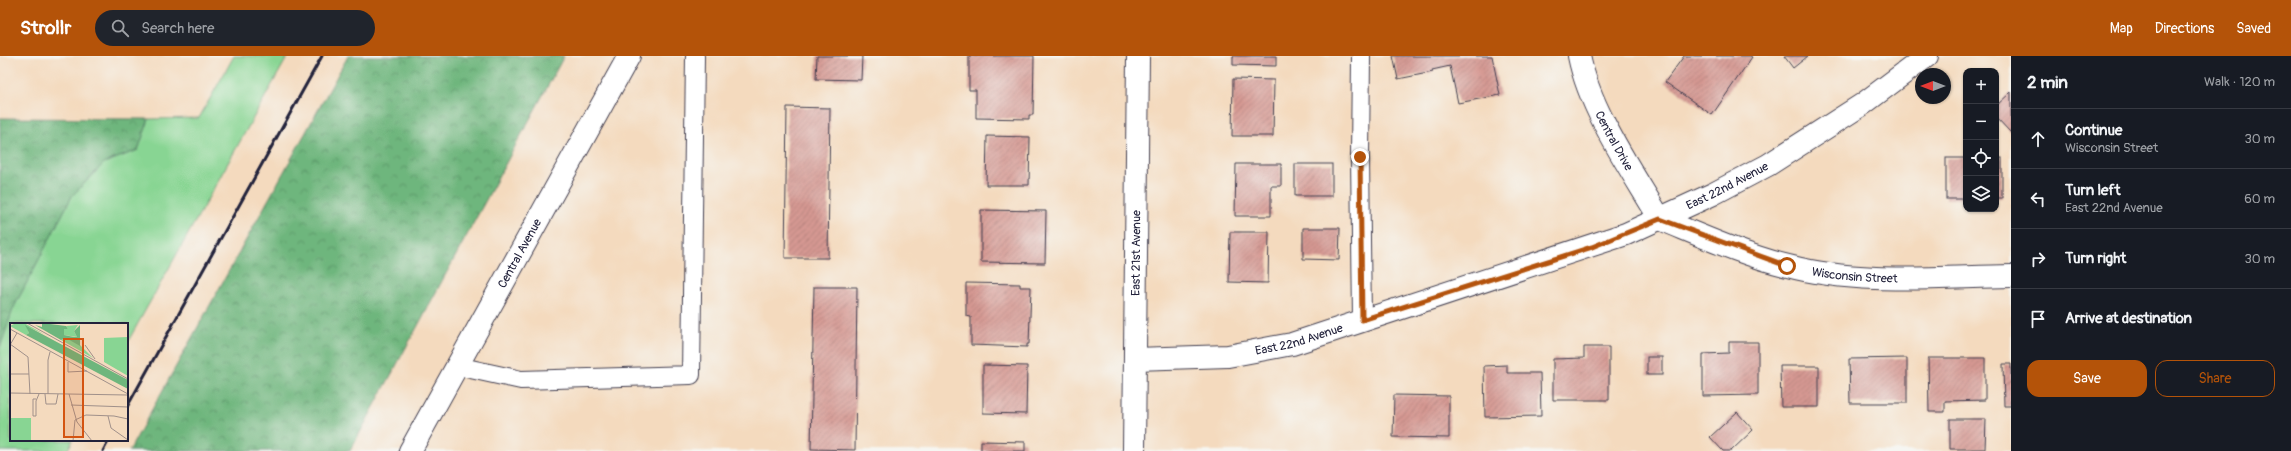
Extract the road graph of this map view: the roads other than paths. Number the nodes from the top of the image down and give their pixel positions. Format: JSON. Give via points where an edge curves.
{"nodes":[{"id":1,"x":629,"y":56,"type":"edge"},
{"id":2,"x":695,"y":56,"type":"edge"},
{"id":3,"x":1138,"y":56,"type":"edge"},
{"id":4,"x":1361,"y":56,"type":"edge"},
{"id":5,"x":1579,"y":56,"type":"edge"},
{"id":6,"x":1927,"y":56,"type":"edge"},
{"id":7,"x":1660,"y":219,"type":"junction"},
{"id":8,"x":2011,"y":276,"type":"edge"},
{"id":9,"x":1362,"y":320,"type":"junction"},
{"id":10,"x":1135,"y":359,"type":"junction"},
{"id":11,"x":457,"y":366,"type":"junction"},
{"id":12,"x":410,"y":451,"type":"edge"},
{"id":13,"x":1134,"y":451,"type":"edge"}],
"edges":[{"from":1,"to":11,"type":"street","name":"Central Avenue"},
{"from":2,"to":11,"type":"lane","via":[[691,374],[521,380]]},
{"from":3,"to":10,"type":"street","name":"East 21st Avenue"},
{"from":4,"to":9,"type":"lane"},
{"from":5,"to":7,"type":"street","name":"Central Drive","via":[[1589,89],[1603,118]]},
{"from":6,"to":7,"type":"street","name":"East 22nd Avenue","via":[[1863,104],[1768,165]]},
{"from":7,"to":8,"type":"street","name":"Wisconsin Street","via":[[1787,266],[1820,273],[1883,277]]},
{"from":7,"to":9,"type":"street","name":"East 22nd Avenue","via":[[1592,247]]},
{"from":9,"to":10,"type":"street","name":"East 22nd Avenue","via":[[1292,344],[1244,354],[1203,358]]},
{"from":10,"to":13,"type":"street","name":"East 21st Avenue"},
{"from":11,"to":12,"type":"street","name":"Central Avenue"}]}
